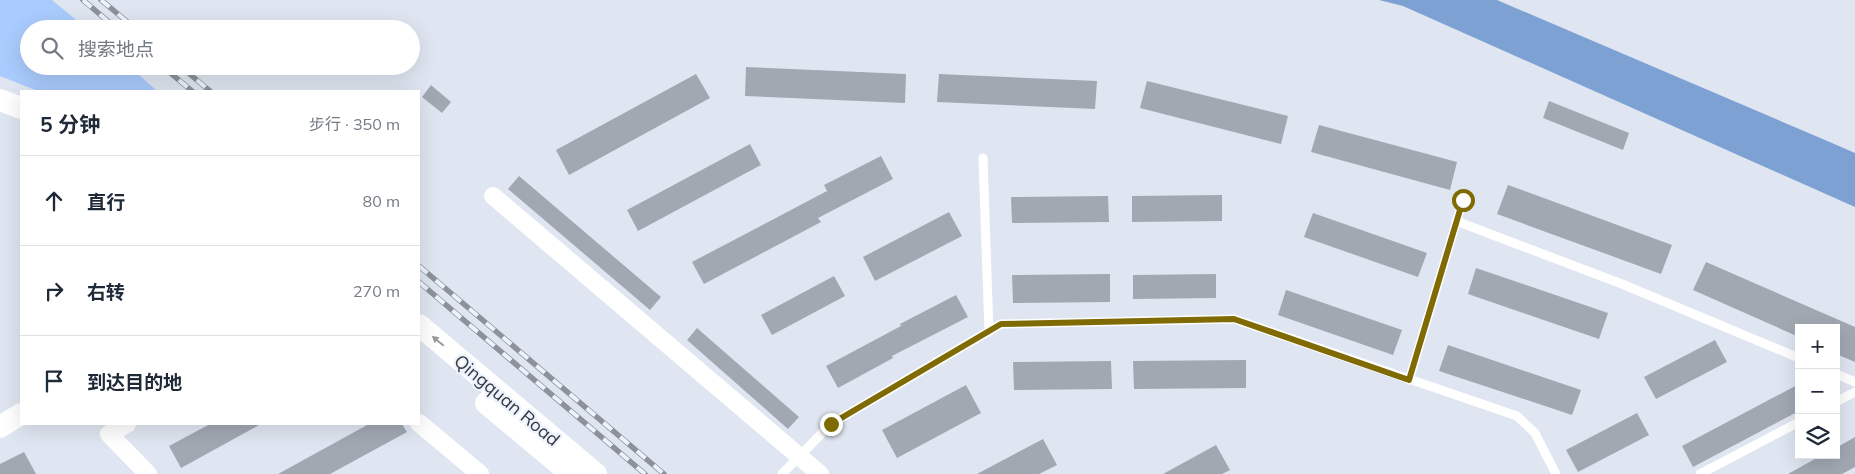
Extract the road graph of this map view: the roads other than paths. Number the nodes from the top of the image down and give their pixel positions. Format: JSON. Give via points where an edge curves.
{"nodes":[{"id":1,"x":0,"y":100,"type":"edge"},
{"id":2,"x":20,"y":108,"type":"edge"},
{"id":3,"x":0,"y":110,"type":"edge"},
{"id":4,"x":20,"y":118,"type":"edge"},
{"id":5,"x":983,"y":158,"type":"dead end"},
{"id":6,"x":493,"y":196,"type":"dead end"},
{"id":7,"x":1463,"y":200,"type":"dead end"},
{"id":8,"x":1456,"y":221,"type":"junction"},
{"id":9,"x":420,"y":326,"type":"edge"},
{"id":10,"x":989,"y":332,"type":"junction"},
{"id":11,"x":420,"y":347,"type":"edge"},
{"id":12,"x":1795,"y":356,"type":"edge"},
{"id":13,"x":1840,"y":376,"type":"edge"},
{"id":14,"x":1409,"y":380,"type":"junction"},
{"id":15,"x":1855,"y":382,"type":"edge"},
{"id":16,"x":1855,"y":392,"type":"edge"},
{"id":17,"x":1840,"y":400,"type":"edge"},
{"id":18,"x":20,"y":415,"type":"edge"},
{"id":19,"x":1795,"y":424,"type":"edge"},
{"id":20,"x":125,"y":425,"type":"edge"},
{"id":21,"x":420,"y":425,"type":"edge"},
{"id":22,"x":0,"y":427,"type":"edge"},
{"id":23,"x":799,"y":457,"type":"junction"},
{"id":24,"x":148,"y":474,"type":"edge"},
{"id":25,"x":480,"y":474,"type":"edge"},
{"id":26,"x":571,"y":474,"type":"edge"},
{"id":27,"x":596,"y":474,"type":"edge"},
{"id":28,"x":782,"y":474,"type":"edge"},
{"id":29,"x":820,"y":474,"type":"edge"},
{"id":30,"x":1556,"y":474,"type":"edge"},
{"id":31,"x":1700,"y":474,"type":"edge"}],
"edges":[{"from":1,"to":2,"type":"street"},
{"from":3,"to":4,"type":"street"},
{"from":5,"to":10,"type":"lane"},
{"from":6,"to":23,"type":"street"},
{"from":7,"to":8,"type":"lane"},
{"from":8,"to":12,"type":"lane","via":[[1622,284]]},
{"from":8,"to":14,"type":"lane"},
{"from":27,"to":9,"type":"street","name":"Qingquan Road","one_way":true},
{"from":10,"to":14,"type":"lane","via":[[1001,324],[1234,319]]},
{"from":10,"to":23,"type":"lane","via":[[831,424]]},
{"from":11,"to":26,"type":"street","name":"Qingquan Road"},
{"from":13,"to":15,"type":"lane"},
{"from":14,"to":30,"type":"lane","via":[[1516,416],[1535,433]]},
{"from":16,"to":17,"type":"lane"},
{"from":18,"to":22,"type":"street"},
{"from":19,"to":31,"type":"lane"},
{"from":20,"to":24,"type":"street","via":[[109,434]]},
{"from":21,"to":25,"type":"street"},
{"from":23,"to":28,"type":"lane"},
{"from":23,"to":29,"type":"street"}]}
